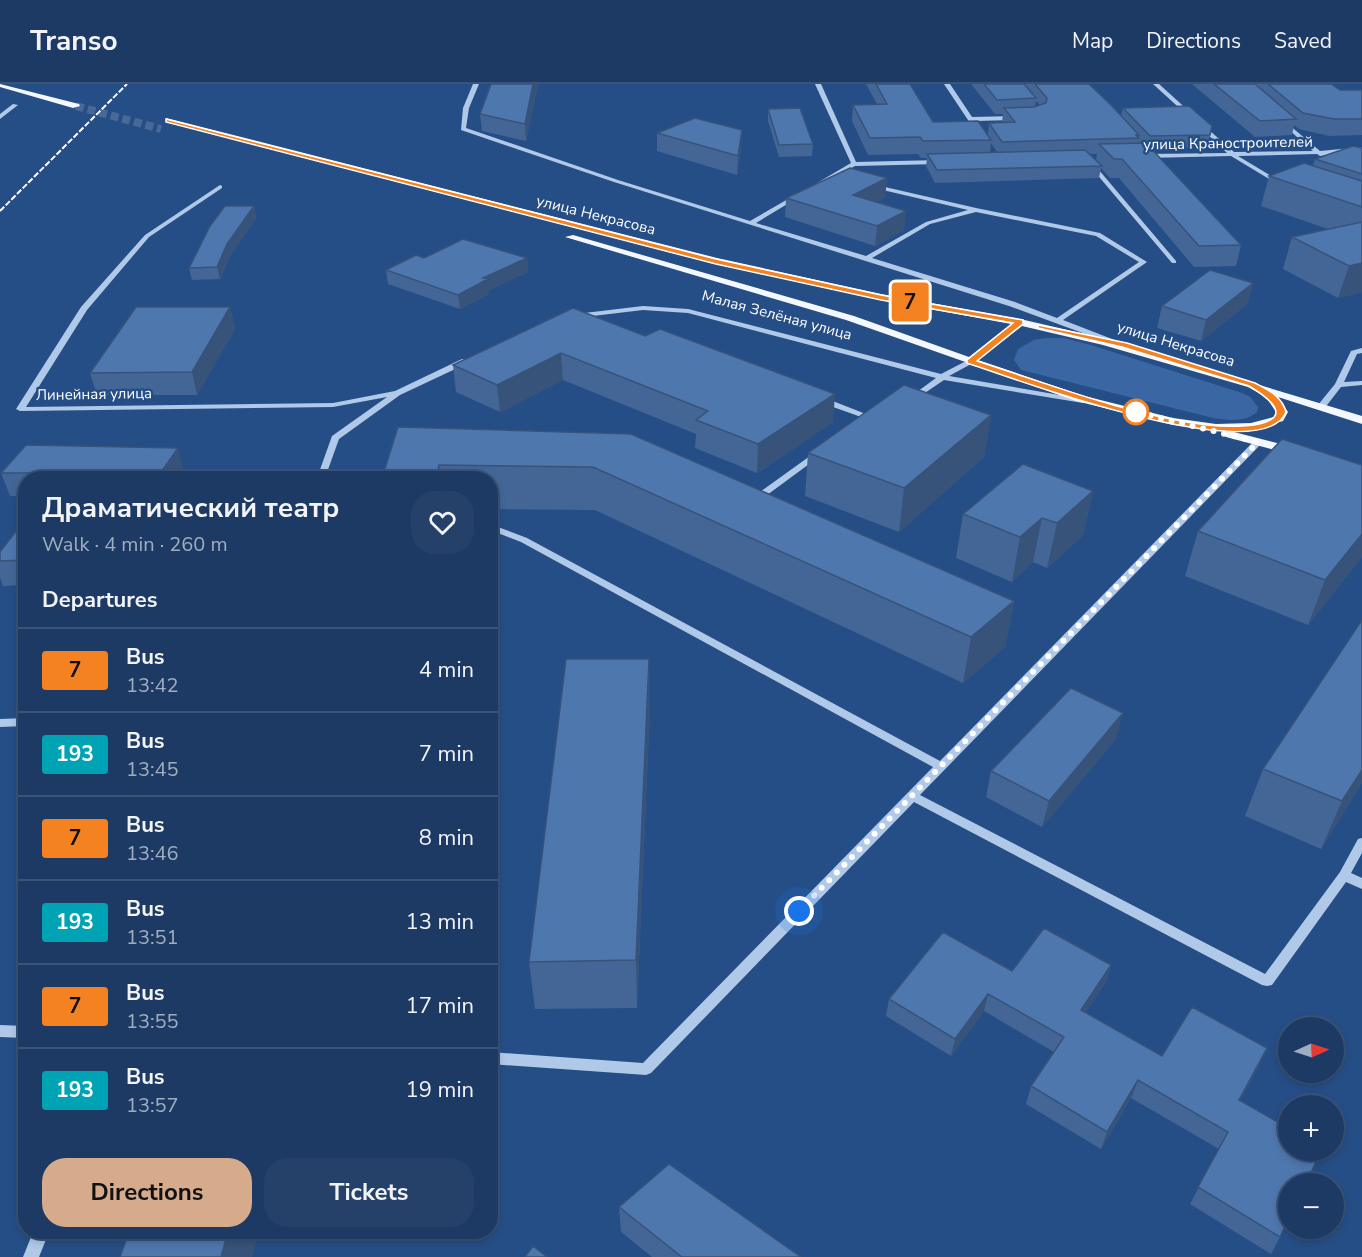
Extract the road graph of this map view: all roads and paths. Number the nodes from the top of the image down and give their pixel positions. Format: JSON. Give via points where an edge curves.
{"nodes":[{"id":1,"x":476,"y":84,"type":"edge"},
{"id":2,"x":818,"y":84,"type":"edge"},
{"id":3,"x":947,"y":84,"type":"edge"},
{"id":4,"x":1156,"y":84,"type":"edge"},
{"id":5,"x":0,"y":85,"type":"edge"},
{"id":6,"x":64,"y":93,"type":"dead end"},
{"id":7,"x":84,"y":99,"type":"tunnel mouth"},
{"id":8,"x":15,"y":105,"type":"dead end"},
{"id":9,"x":76,"y":106,"type":"tunnel mouth"},
{"id":10,"x":1274,"y":114,"type":"edge"},
{"id":11,"x":0,"y":117,"type":"edge"},
{"id":12,"x":1021,"y":118,"type":"edge"},
{"id":13,"x":971,"y":119,"type":"junction"},
{"id":14,"x":168,"y":120,"type":"tunnel mouth"},
{"id":15,"x":161,"y":129,"type":"tunnel mouth"},
{"id":16,"x":172,"y":132,"type":"dead end"},
{"id":17,"x":981,"y":135,"type":"edge"},
{"id":18,"x":1141,"y":148,"type":"edge"},
{"id":19,"x":1362,"y":149,"type":"edge"},
{"id":20,"x":1318,"y":152,"type":"junction"},
{"id":21,"x":1233,"y":155,"type":"junction"},
{"id":22,"x":1148,"y":156,"type":"junction"},
{"id":23,"x":1138,"y":157,"type":"edge"},
{"id":24,"x":1095,"y":158,"type":"edge"},
{"id":25,"x":1327,"y":159,"type":"edge"},
{"id":26,"x":949,"y":162,"type":"edge"},
{"id":27,"x":854,"y":164,"type":"junction"},
{"id":28,"x":834,"y":176,"type":"junction"},
{"id":29,"x":845,"y":178,"type":"edge"},
{"id":30,"x":866,"y":184,"type":"edge"},
{"id":31,"x":1286,"y":186,"type":"edge"},
{"id":32,"x":220,"y":187,"type":"dead end"},
{"id":33,"x":813,"y":187,"type":"edge"},
{"id":34,"x":803,"y":193,"type":"edge"},
{"id":35,"x":976,"y":210,"type":"junction"},
{"id":36,"x":751,"y":223,"type":"junction"},
{"id":37,"x":561,"y":234,"type":"dead end"},
{"id":38,"x":866,"y":259,"type":"junction"},
{"id":39,"x":1174,"y":262,"type":"dead end"},
{"id":40,"x":1012,"y":304,"type":"junction"},
{"id":41,"x":567,"y":318,"type":"edge"},
{"id":42,"x":1057,"y":321,"type":"junction"},
{"id":43,"x":1020,"y":322,"type":"junction"},
{"id":44,"x":1124,"y":345,"type":"junction"},
{"id":45,"x":1362,"y":350,"type":"edge"},
{"id":46,"x":470,"y":359,"type":"edge"},
{"id":47,"x":970,"y":361,"type":"junction"},
{"id":48,"x":942,"y":377,"type":"junction"},
{"id":49,"x":1362,"y":383,"type":"edge"},
{"id":50,"x":1252,"y":385,"type":"junction"},
{"id":51,"x":1339,"y":385,"type":"junction"},
{"id":52,"x":397,"y":393,"type":"junction"},
{"id":53,"x":812,"y":397,"type":"edge"},
{"id":54,"x":903,"y":402,"type":"edge"},
{"id":55,"x":1098,"y":404,"type":"junction"},
{"id":56,"x":1321,"y":406,"type":"junction"},
{"id":57,"x":876,"y":413,"type":"edge"},
{"id":58,"x":867,"y":416,"type":"junction"},
{"id":59,"x":1362,"y":420,"type":"edge"},
{"id":60,"x":858,"y":423,"type":"edge"},
{"id":61,"x":1206,"y":428,"type":"junction"},
{"id":62,"x":1258,"y":442,"type":"junction"},
{"id":63,"x":822,"y":450,"type":"edge"},
{"id":64,"x":1301,"y":453,"type":"edge"},
{"id":65,"x":323,"y":471,"type":"edge"},
{"id":66,"x":760,"y":496,"type":"edge"},
{"id":67,"x":498,"y":530,"type":"edge"},
{"id":68,"x":18,"y":722,"type":"edge"},
{"id":69,"x":0,"y":723,"type":"edge"},
{"id":70,"x":940,"y":766,"type":"junction"},
{"id":71,"x":912,"y":796,"type":"junction"},
{"id":72,"x":1362,"y":842,"type":"edge"},
{"id":73,"x":1344,"y":875,"type":"junction"},
{"id":74,"x":1362,"y":884,"type":"edge"},
{"id":75,"x":0,"y":1031,"type":"edge"},
{"id":76,"x":18,"y":1032,"type":"edge"},
{"id":77,"x":498,"y":1060,"type":"edge"},
{"id":78,"x":38,"y":1239,"type":"edge"},
{"id":79,"x":31,"y":1257,"type":"edge"}],
"edges":[{"from":1,"to":36,"type":"street","name":"улица Некрасова","via":[[463,129]]},
{"from":2,"to":27,"type":"street"},
{"from":3,"to":13,"type":"street"},
{"from":4,"to":21,"type":"street"},
{"from":5,"to":9,"type":"main road"},
{"from":6,"to":7,"type":"main road"},
{"from":8,"to":11,"type":"street"},
{"from":10,"to":20,"type":"street"},
{"from":12,"to":13,"type":"street"},
{"from":13,"to":17,"type":"street"},
{"from":14,"to":43,"type":"main road","name":"улица Некрасова","via":[[716,261]]},
{"from":15,"to":16,"type":"main road"},
{"from":18,"to":22,"type":"street"},
{"from":19,"to":20,"type":"street","name":"улица Краностроителей"},
{"from":20,"to":21,"type":"street","name":"улица Краностроителей"},
{"from":20,"to":25,"type":"street"},
{"from":21,"to":22,"type":"street","name":"улица Краностроителей"},
{"from":21,"to":31,"type":"street"},
{"from":22,"to":23,"type":"street","name":"улица Краностроителей"},
{"from":24,"to":39,"type":"street","via":[[1084,158]]},
{"from":26,"to":27,"type":"street"},
{"from":27,"to":28,"type":"street"},
{"from":28,"to":29,"type":"street"},
{"from":28,"to":33,"type":"street"},
{"from":30,"to":35,"type":"street"},
{"from":32,"to":52,"type":"street","name":"Линейная улица","via":[[147,236],[84,309],[20,409],[333,405]]},
{"from":34,"to":36,"type":"street"},
{"from":35,"to":38,"type":"street","via":[[928,223]]},
{"from":35,"to":42,"type":"street","via":[[1098,234],[1144,262]]},
{"from":36,"to":38,"type":"street","name":"улица Некрасова"},
{"from":37,"to":47,"type":"main road","name":"улица Некрасова","via":[[850,318]]},
{"from":38,"to":40,"type":"street","name":"улица Некрасова"},
{"from":40,"to":42,"type":"street","name":"улица Некрасова"},
{"from":40,"to":43,"type":"street","via":[[1020,312]]},
{"from":41,"to":48,"type":"street","name":"Малая Зелёная улица","via":[[643,308],[688,311]]},
{"from":42,"to":44,"type":"street","name":"улица Некрасова"},
{"from":43,"to":44,"type":"main road","name":"улица Некрасова"},
{"from":43,"to":47,"type":"main road"},
{"from":44,"to":50,"type":"main road","name":"улица Некрасова"},
{"from":45,"to":51,"type":"street","via":[[1354,353]]},
{"from":46,"to":52,"type":"street"},
{"from":47,"to":48,"type":"street"},
{"from":47,"to":55,"type":"main road","name":"улица Некрасова"},
{"from":48,"to":54,"type":"street"},
{"from":48,"to":55,"type":"street","name":"Малая Зелёная улица"},
{"from":49,"to":51,"type":"street"},
{"from":50,"to":56,"type":"main road","name":"улица Некрасова"},
{"from":50,"to":61,"type":"main road","name":"улица Некрасова","via":[[1280,404],[1279,419],[1254,429]]},
{"from":51,"to":56,"type":"street"},
{"from":52,"to":65,"type":"street","via":[[335,438]]},
{"from":53,"to":58,"type":"street"},
{"from":55,"to":61,"type":"main road","name":"улица Некрасова"},
{"from":56,"to":59,"type":"main road","name":"улица Некрасова"},
{"from":57,"to":58,"type":"street"},
{"from":58,"to":60,"type":"street"},
{"from":61,"to":62,"type":"main road","name":"улица Некрасова"},
{"from":62,"to":64,"type":"main road","name":"улица Некрасова"},
{"from":62,"to":70,"type":"street"},
{"from":63,"to":66,"type":"street"},
{"from":67,"to":70,"type":"street","via":[[524,540]]},
{"from":68,"to":69,"type":"street"},
{"from":70,"to":71,"type":"street"},
{"from":71,"to":73,"type":"street","via":[[1267,981]]},
{"from":71,"to":77,"type":"street","via":[[646,1069]]},
{"from":72,"to":73,"type":"street"},
{"from":73,"to":74,"type":"street"},
{"from":75,"to":76,"type":"street"},
{"from":78,"to":79,"type":"street"}]}
